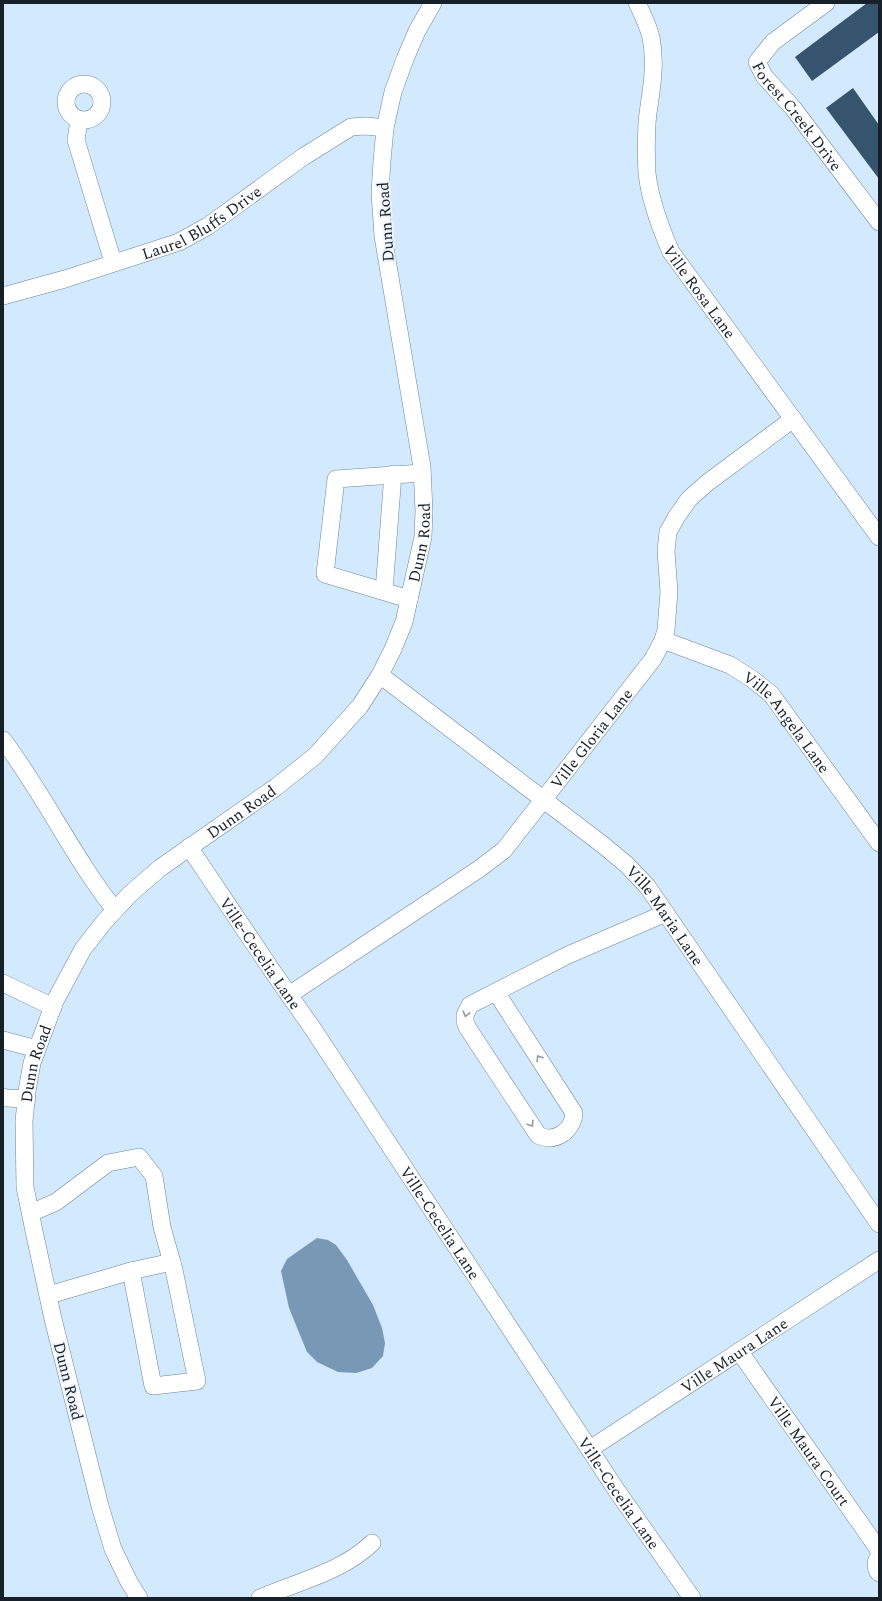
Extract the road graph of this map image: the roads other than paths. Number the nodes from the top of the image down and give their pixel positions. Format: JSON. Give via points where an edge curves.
{"nodes":[{"id":1,"x":432,"y":3,"type":"edge"},
{"id":2,"x":637,"y":3,"type":"edge"},
{"id":3,"x":826,"y":3,"type":"edge"},
{"id":4,"x":79,"y":120,"type":"dead end"},
{"id":5,"x":385,"y":128,"type":"junction"},
{"id":6,"x":879,"y":222,"type":"edge"},
{"id":7,"x":113,"y":262,"type":"junction"},
{"id":8,"x":3,"y":296,"type":"edge"},
{"id":9,"x":793,"y":419,"type":"junction"},
{"id":10,"x":422,"y":473,"type":"junction"},
{"id":11,"x":393,"y":474,"type":"junction"},
{"id":12,"x":879,"y":537,"type":"edge"},
{"id":13,"x":384,"y":591,"type":"junction"},
{"id":14,"x":409,"y":599,"type":"junction"},
{"id":15,"x":663,"y":640,"type":"junction"},
{"id":16,"x":380,"y":674,"type":"junction"},
{"id":17,"x":3,"y":740,"type":"edge"},
{"id":18,"x":544,"y":800,"type":"junction"},
{"id":19,"x":879,"y":843,"type":"edge"},
{"id":20,"x":189,"y":847,"type":"junction"},
{"id":21,"x":115,"y":910,"type":"junction"},
{"id":22,"x":666,"y":912,"type":"junction"},
{"id":23,"x":3,"y":983,"type":"edge"},
{"id":24,"x":496,"y":992,"type":"junction"},
{"id":25,"x":289,"y":995,"type":"junction"},
{"id":26,"x":53,"y":1007,"type":"junction"},
{"id":27,"x":3,"y":1040,"type":"edge"},
{"id":28,"x":37,"y":1049,"type":"junction"},
{"id":29,"x":3,"y":1097,"type":"edge"},
{"id":30,"x":26,"y":1099,"type":"junction"},
{"id":31,"x":31,"y":1213,"type":"junction"},
{"id":32,"x":879,"y":1224,"type":"edge"},
{"id":33,"x":879,"y":1260,"type":"edge"},
{"id":34,"x":172,"y":1262,"type":"junction"},
{"id":35,"x":131,"y":1271,"type":"junction"},
{"id":36,"x":49,"y":1295,"type":"junction"},
{"id":37,"x":739,"y":1351,"type":"junction"},
{"id":38,"x":590,"y":1449,"type":"junction"},
{"id":39,"x":372,"y":1542,"type":"dead end"},
{"id":40,"x":879,"y":1550,"type":"edge"},
{"id":41,"x":879,"y":1556,"type":"edge"},
{"id":42,"x":879,"y":1573,"type":"edge"},
{"id":43,"x":139,"y":1598,"type":"edge"},
{"id":44,"x":260,"y":1598,"type":"edge"},
{"id":45,"x":692,"y":1598,"type":"edge"}],
"edges":[{"from":1,"to":5,"type":"street","name":"Dunn Road","via":[[405,59],[393,92]]},
{"from":2,"to":9,"type":"street","name":"Ville Rosa Lane","via":[[651,36],[653,85],[648,114],[647,174],[659,225],[671,252]]},
{"from":3,"to":6,"type":"street","name":"Forest Creek Drive","via":[[773,42],[757,62],[764,76],[793,108]]},
{"from":4,"to":7,"type":"street","via":[[76,140]]},
{"from":5,"to":7,"type":"street","name":"Laurel Bluffs Drive","via":[[350,127],[303,157],[208,226],[158,250]]},
{"from":5,"to":10,"type":"street","name":"Dunn Road","via":[[380,193],[383,236]]},
{"from":7,"to":8,"type":"street","name":"Laurel Bluffs Drive","via":[[65,279]]},
{"from":9,"to":12,"type":"street","name":"Ville Rosa Lane"},
{"from":9,"to":15,"type":"street","name":"Ville Gloria Lane","via":[[707,483],[689,499],[677,516],[668,532],[669,592]]},
{"from":10,"to":11,"type":"street"},
{"from":10,"to":14,"type":"street","name":"Dunn Road","via":[[422,537]]},
{"from":11,"to":13,"type":"street"},
{"from":11,"to":13,"type":"street","via":[[336,478],[325,574]]},
{"from":13,"to":14,"type":"street"},
{"from":14,"to":16,"type":"street","name":"Dunn Road","via":[[401,628]]},
{"from":15,"to":18,"type":"street","name":"Ville Gloria Lane","via":[[653,659]]},
{"from":15,"to":19,"type":"street","name":"Ville Angela Lane","via":[[730,665],[752,678],[771,694]]},
{"from":16,"to":18,"type":"street","name":"Ville Maria Lane"},
{"from":16,"to":20,"type":"street","name":"Dunn Road","via":[[360,706],[315,756],[276,787]]},
{"from":17,"to":21,"type":"street","via":[[22,764],[97,887]]},
{"from":18,"to":22,"type":"street","name":"Ville Maria Lane","via":[[626,864],[647,886]]},
{"from":18,"to":25,"type":"street","name":"Ville Gloria Lane","via":[[504,850]]},
{"from":20,"to":21,"type":"street","name":"Dunn Road","via":[[160,868]]},
{"from":20,"to":25,"type":"street","name":"Ville-Cecelia Lane"},
{"from":21,"to":26,"type":"street","name":"Dunn Road","via":[[84,949]]},
{"from":22,"to":24,"type":"street","via":[[568,955]]},
{"from":22,"to":32,"type":"street","name":"Ville Maria Lane"},
{"from":23,"to":26,"type":"street"},
{"from":24,"to":24,"type":"street","one_way":true,"via":[[470,1005],[465,1015],[467,1027],[538,1135],[556,1138],[572,1125],[574,1113]]},
{"from":25,"to":38,"type":"street","name":"Ville-Cecelia Lane"},
{"from":26,"to":28,"type":"street","name":"Dunn Road"},
{"from":27,"to":28,"type":"street"},
{"from":28,"to":30,"type":"street","name":"Dunn Road"},
{"from":29,"to":30,"type":"street"},
{"from":30,"to":31,"type":"street","name":"Dunn Road","via":[[25,1187]]},
{"from":31,"to":34,"type":"street","via":[[56,1202],[108,1163],[139,1157],[154,1176],[162,1227]]},
{"from":31,"to":36,"type":"street","name":"Dunn Road"},
{"from":33,"to":37,"type":"street","name":"Ville Maura Lane"},
{"from":34,"to":35,"type":"street"},
{"from":34,"to":35,"type":"street","via":[[197,1381],[152,1386]]},
{"from":35,"to":36,"type":"street"},
{"from":36,"to":43,"type":"street","name":"Dunn Road","via":[[100,1506],[113,1549]]},
{"from":37,"to":38,"type":"street","name":"Ville Maura Lane"},
{"from":37,"to":40,"type":"street","name":"Ville Maura Court"},
{"from":38,"to":45,"type":"street","name":"Ville-Cecelia Lane","via":[[617,1492]]},
{"from":39,"to":44,"type":"street","via":[[360,1554],[321,1574]]},
{"from":41,"to":42,"type":"street","via":[[876,1562]]}]}
